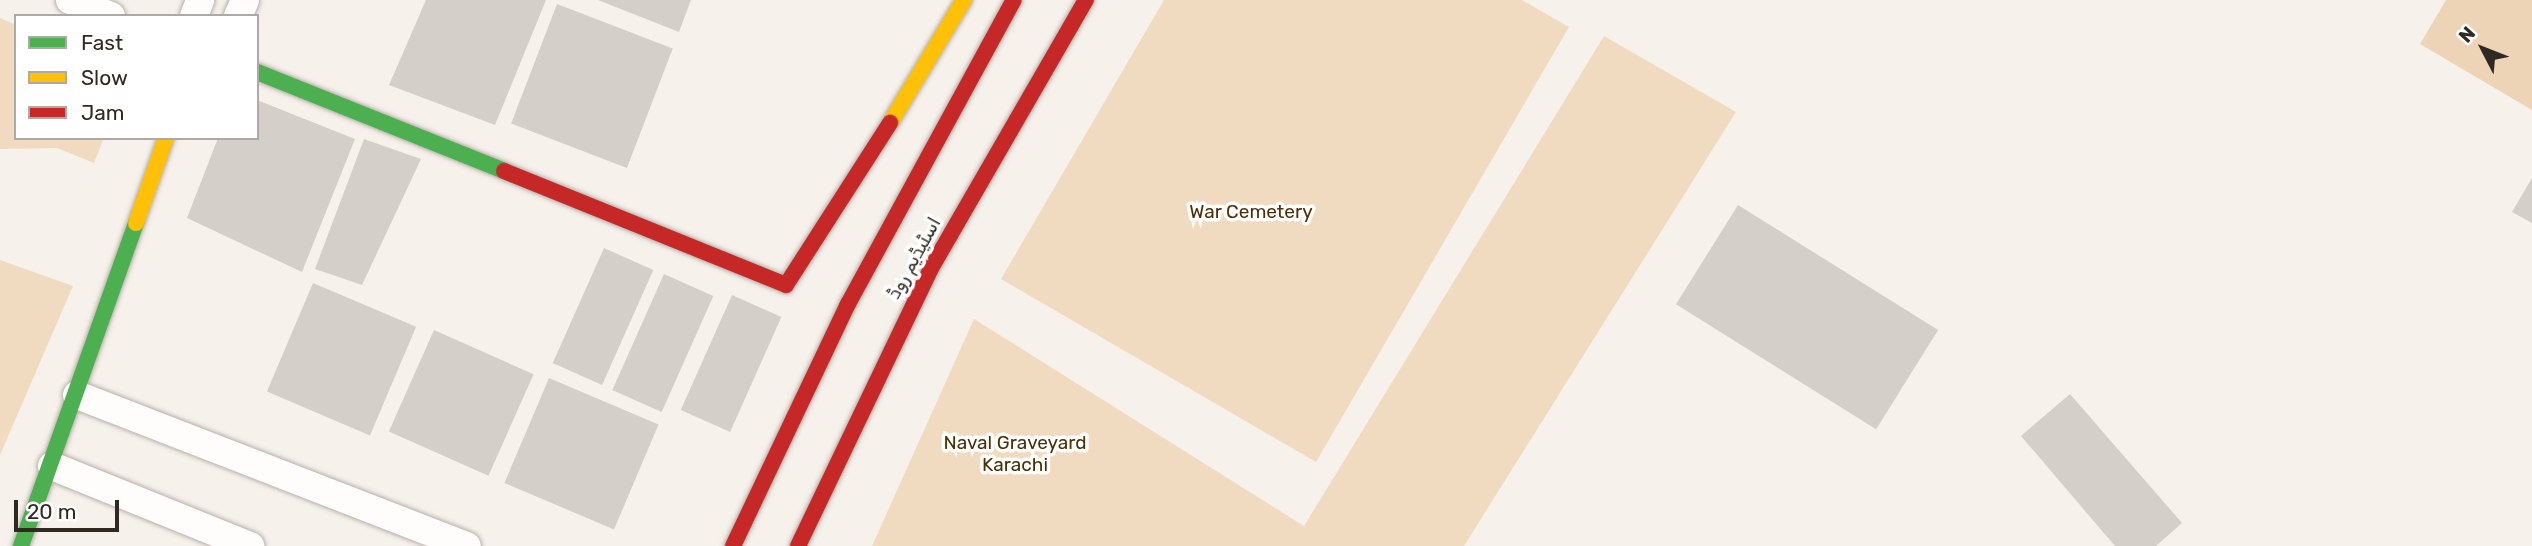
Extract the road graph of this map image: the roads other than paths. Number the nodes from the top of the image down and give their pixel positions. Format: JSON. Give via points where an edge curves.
{"nodes":[{"id":1,"x":70,"y":0,"type":"edge"},
{"id":2,"x":964,"y":0,"type":"edge"},
{"id":3,"x":1014,"y":0,"type":"edge"},
{"id":4,"x":1086,"y":0,"type":"edge"},
{"id":5,"x":106,"y":14,"type":"edge"},
{"id":6,"x":259,"y":73,"type":"edge"},
{"id":7,"x":165,"y":140,"type":"edge"},
{"id":8,"x":77,"y":395,"type":"junction"},
{"id":9,"x":52,"y":466,"type":"junction"},
{"id":10,"x":21,"y":546,"type":"edge"},
{"id":11,"x":250,"y":546,"type":"edge"},
{"id":12,"x":467,"y":546,"type":"edge"},
{"id":13,"x":733,"y":546,"type":"edge"},
{"id":14,"x":798,"y":546,"type":"edge"}],
"edges":[{"from":1,"to":5,"type":"street"},
{"from":2,"to":6,"type":"street","via":[[795,280],[786,285]]},
{"from":3,"to":13,"type":"street","name":"اسٹیڈیم روڈ","via":[[848,304]]},
{"from":4,"to":14,"type":"street","name":"اسٹیڈیم روڈ","via":[[930,270]]},
{"from":7,"to":8,"type":"street"},
{"from":8,"to":9,"type":"street"},
{"from":8,"to":12,"type":"street"},
{"from":9,"to":10,"type":"street"},
{"from":9,"to":11,"type":"street"}]}
